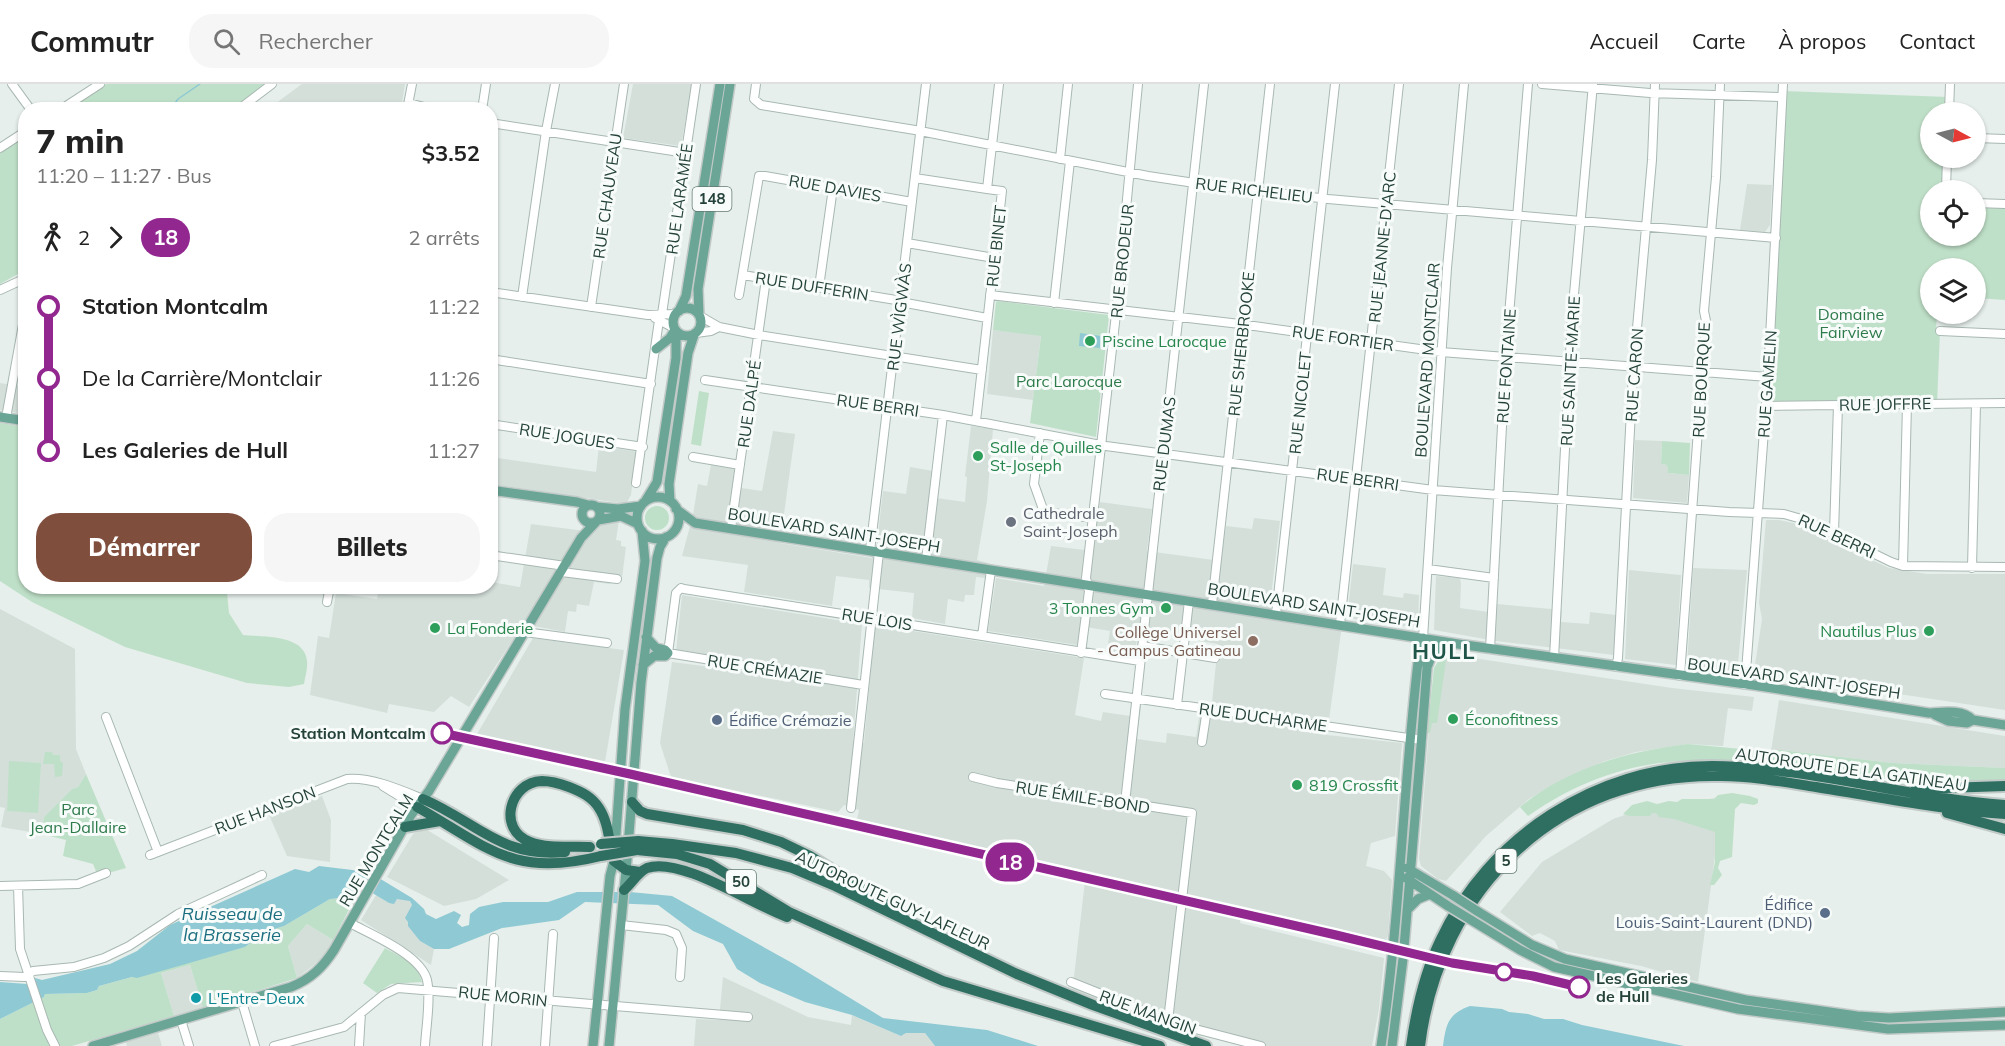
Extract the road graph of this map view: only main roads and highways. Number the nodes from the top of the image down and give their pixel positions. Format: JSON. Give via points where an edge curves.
{"nodes":[{"id":1,"x":720,"y":84,"type":"edge"},
{"id":2,"x":730,"y":84,"type":"edge"},
{"id":3,"x":677,"y":313,"type":"junction"},
{"id":4,"x":699,"y":315,"type":"junction"},
{"id":5,"x":675,"y":330,"type":"junction"},
{"id":6,"x":695,"y":334,"type":"junction"},
{"id":7,"x":656,"y":349,"type":"road end"},
{"id":8,"x":3,"y":417,"type":"edge"},
{"id":9,"x":18,"y":420,"type":"edge"},
{"id":10,"x":498,"y":491,"type":"edge"},
{"id":11,"x":568,"y":501,"type":"junction"},
{"id":12,"x":643,"y":503,"type":"junction"},
{"id":13,"x":673,"y":505,"type":"junction"},
{"id":14,"x":592,"y":506,"type":"junction"},
{"id":15,"x":582,"y":517,"type":"junction"},
{"id":16,"x":597,"y":521,"type":"junction"},
{"id":17,"x":694,"y":523,"type":"junction"},
{"id":18,"x":640,"y":527,"type":"junction"},
{"id":19,"x":670,"y":534,"type":"junction"},
{"id":20,"x":581,"y":538,"type":"junction"},
{"id":21,"x":646,"y":637,"type":"junction"},
{"id":22,"x":1423,"y":638,"type":"junction"},
{"id":23,"x":1458,"y":644,"type":"junction"},
{"id":24,"x":643,"y":665,"type":"junction"},
{"id":25,"x":1427,"y":668,"type":"junction"},
{"id":26,"x":2005,"y":725,"type":"edge"},
{"id":27,"x":2005,"y":786,"type":"edge"},
{"id":28,"x":1898,"y":791,"type":"junction"},
{"id":29,"x":632,"y":802,"type":"junction"},
{"id":30,"x":1912,"y":802,"type":"junction"},
{"id":31,"x":420,"y":803,"type":"junction"},
{"id":32,"x":2005,"y":805,"type":"edge"},
{"id":33,"x":2005,"y":814,"type":"edge"},
{"id":34,"x":441,"y":821,"type":"junction"},
{"id":35,"x":405,"y":827,"type":"junction"},
{"id":36,"x":2005,"y":829,"type":"edge"},
{"id":37,"x":595,"y":846,"type":"junction"},
{"id":38,"x":637,"y":846,"type":"junction"},
{"id":39,"x":614,"y":861,"type":"junction"},
{"id":40,"x":1400,"y":868,"type":"junction"},
{"id":41,"x":1410,"y":869,"type":"junction"},
{"id":42,"x":626,"y":870,"type":"junction"},
{"id":43,"x":640,"y":872,"type":"junction"},
{"id":44,"x":1409,"y":880,"type":"junction"},
{"id":45,"x":626,"y":887,"type":"junction"},
{"id":46,"x":1430,"y":894,"type":"junction"},
{"id":47,"x":1407,"y":910,"type":"junction"},
{"id":48,"x":838,"y":934,"type":"junction"},
{"id":49,"x":945,"y":940,"type":"junction"},
{"id":50,"x":2005,"y":1012,"type":"edge"},
{"id":51,"x":2005,"y":1025,"type":"edge"},
{"id":52,"x":119,"y":1042,"type":"edge"},
{"id":53,"x":93,"y":1046,"type":"edge"},
{"id":54,"x":593,"y":1046,"type":"edge"},
{"id":55,"x":609,"y":1046,"type":"edge"},
{"id":56,"x":1160,"y":1046,"type":"edge"},
{"id":57,"x":1206,"y":1046,"type":"edge"},
{"id":58,"x":1381,"y":1046,"type":"edge"},
{"id":59,"x":1392,"y":1046,"type":"edge"},
{"id":60,"x":1411,"y":1046,"type":"edge"},
{"id":61,"x":1420,"y":1046,"type":"edge"}],
"edges":[{"from":1,"to":3,"type":"main road","number":"148","via":[[686,296]]},
{"from":2,"to":4,"type":"main road","number":"148","via":[[698,289]]},
{"from":3,"to":4,"type":"main road","via":[[689,308]]},
{"from":3,"to":5,"type":"main road","via":[[673,321]]},
{"from":4,"to":6,"type":"main road","via":[[701,324]]},
{"from":5,"to":6,"type":"main road","via":[[683,336]]},
{"from":5,"to":7,"type":"main road"},
{"from":5,"to":12,"type":"main road","via":[[676,358],[657,482]]},
{"from":6,"to":13,"type":"main road","via":[[688,353],[669,484]]},
{"from":8,"to":9,"type":"main road"},
{"from":10,"to":11,"type":"main road"},
{"from":11,"to":14,"type":"main road"},
{"from":11,"to":15,"type":"main road"},
{"from":12,"to":13,"type":"main road","via":[[657,497]]},
{"from":12,"to":14,"type":"main road","via":[[618,509]]},
{"from":12,"to":18,"type":"main road","via":[[637,515]]},
{"from":13,"to":17,"type":"main road"},
{"from":13,"to":19,"type":"main road","via":[[678,520]]},
{"from":14,"to":15,"type":"main road","via":[[582,511]]},
{"from":14,"to":16,"type":"main road","via":[[600,515]]},
{"from":15,"to":16,"type":"main road","via":[[590,524]]},
{"from":15,"to":20,"type":"main road","name":"RUE MONTCALM"},
{"from":16,"to":18,"type":"main road","via":[[621,516]]},
{"from":16,"to":20,"type":"main road","name":"RUE MONTCALM"},
{"from":17,"to":19,"type":"main road","name":"BOULEVARD SAINT-JOSEPH"},
{"from":17,"to":22,"type":"main road","name":"BOULEVARD SAINT-JOSEPH"},
{"from":18,"to":19,"type":"main road","via":[[653,538]]},
{"from":18,"to":39,"type":"main road","via":[[645,556],[624,722]]},
{"from":19,"to":21,"type":"main road","via":[[661,544],[657,558]]},
{"from":20,"to":31,"type":"main road","name":"RUE MONTCALM"},
{"from":21,"to":24,"type":"main road"},
{"from":21,"to":24,"type":"main road","via":[[656,648],[668,653],[654,656]]},
{"from":22,"to":23,"type":"main road","name":"BOULEVARD SAINT-JOSEPH"},
{"from":22,"to":25,"type":"main road","name":"BOULEVARD MONTCLAIR"},
{"from":22,"to":40,"type":"main road","name":"BOULEVARD MONTCLAIR","via":[[1419,646]]},
{"from":23,"to":25,"type":"main road","via":[[1436,651]]},
{"from":23,"to":26,"type":"main road","name":"BOULEVARD SAINT-JOSEPH","via":[[1929,713],[1948,721]]},
{"from":24,"to":29,"type":"main road"},
{"from":25,"to":41,"type":"main road","name":"BOULEVARD MONTCLAIR"},
{"from":27,"to":28,"type":"highway"},
{"from":28,"to":32,"type":"highway","name":"AUTOROUTE DE LA GATINEAU","number":"5"},
{"from":28,"to":60,"type":"highway","name":"AUTOROUTE DE LA GATINEAU","number":"5","via":[[1760,769],[1702,766],[1635,777],[1573,801],[1514,841],[1461,902],[1428,970]]},
{"from":29,"to":42,"type":"main road"},
{"from":29,"to":49,"type":"highway","via":[[647,814],[742,830],[792,846]]},
{"from":30,"to":33,"type":"highway","name":"AUTOROUTE DE LA GATINEAU","number":"5"},
{"from":30,"to":36,"type":"highway"},
{"from":30,"to":61,"type":"highway","name":"AUTOROUTE DE LA GATINEAU","number":"5","via":[[1758,778],[1713,775],[1646,783],[1583,806],[1550,824],[1520,848],[1470,905],[1438,969],[1426,1006]]},
{"from":31,"to":34,"type":"highway","name":"AUTOROUTE GUY-LAFLEUR","number":"50"},
{"from":31,"to":35,"type":"main road","name":"RUE MONTCALM"},
{"from":31,"to":37,"type":"highway","name":"AUTOROUTE GUY-LAFLEUR","number":"50","via":[[517,849],[548,853]]},
{"from":34,"to":35,"type":"highway"},
{"from":34,"to":38,"type":"highway","name":"AUTOROUTE GUY-LAFLEUR","number":"50","bridge":true,"via":[[492,851],[523,862],[560,864]]},
{"from":35,"to":52,"type":"main road","name":"RUE MONTCALM","via":[[327,961],[315,974],[291,987]]},
{"from":37,"to":38,"type":"highway","name":"AUTOROUTE GUY-LAFLEUR","number":"50","bridge":true},
{"from":37,"to":39,"type":"highway","via":[[538,844],[522,838],[511,820],[516,795],[527,785],[543,781],[588,795],[603,816]]},
{"from":38,"to":48,"type":"highway","name":"AUTOROUTE GUY-LAFLEUR","number":"50","via":[[710,864],[776,905]]},
{"from":38,"to":49,"type":"highway","name":"AUTOROUTE GUY-LAFLEUR","number":"50","via":[[714,850],[778,863]]},
{"from":39,"to":42,"type":"highway"},
{"from":39,"to":54,"type":"main road"},
{"from":40,"to":41,"type":"main road"},
{"from":40,"to":44,"type":"main road"},
{"from":40,"to":58,"type":"main road","name":"BOULEVARD MONTCLAIR"},
{"from":41,"to":44,"type":"main road","name":"BOULEVARD MONTCLAIR"},
{"from":41,"to":50,"type":"main road","bridge":true,"via":[[1532,945],[1562,958],[1746,1000],[1870,1017]]},
{"from":42,"to":43,"type":"highway"},
{"from":42,"to":45,"type":"main road"},
{"from":43,"to":45,"type":"highway"},
{"from":43,"to":48,"type":"highway","via":[[662,866],[686,870],[770,911]]},
{"from":44,"to":46,"type":"main road"},
{"from":44,"to":47,"type":"main road","name":"BOULEVARD MONTCLAIR"},
{"from":45,"to":55,"type":"main road"},
{"from":46,"to":47,"type":"main road"},
{"from":46,"to":51,"type":"main road","bridge":true,"via":[[1554,967],[1741,1010],[1888,1029]]},
{"from":47,"to":59,"type":"main road","name":"BOULEVARD MONTCLAIR"},
{"from":48,"to":56,"type":"highway","name":"AUTOROUTE GUY-LAFLEUR","number":"50","via":[[960,986]]},
{"from":49,"to":57,"type":"highway","name":"AUTOROUTE GUY-LAFLEUR","number":"50","via":[[1064,994]]},
{"from":52,"to":53,"type":"main road","name":"RUE MONTCALM"}]}
